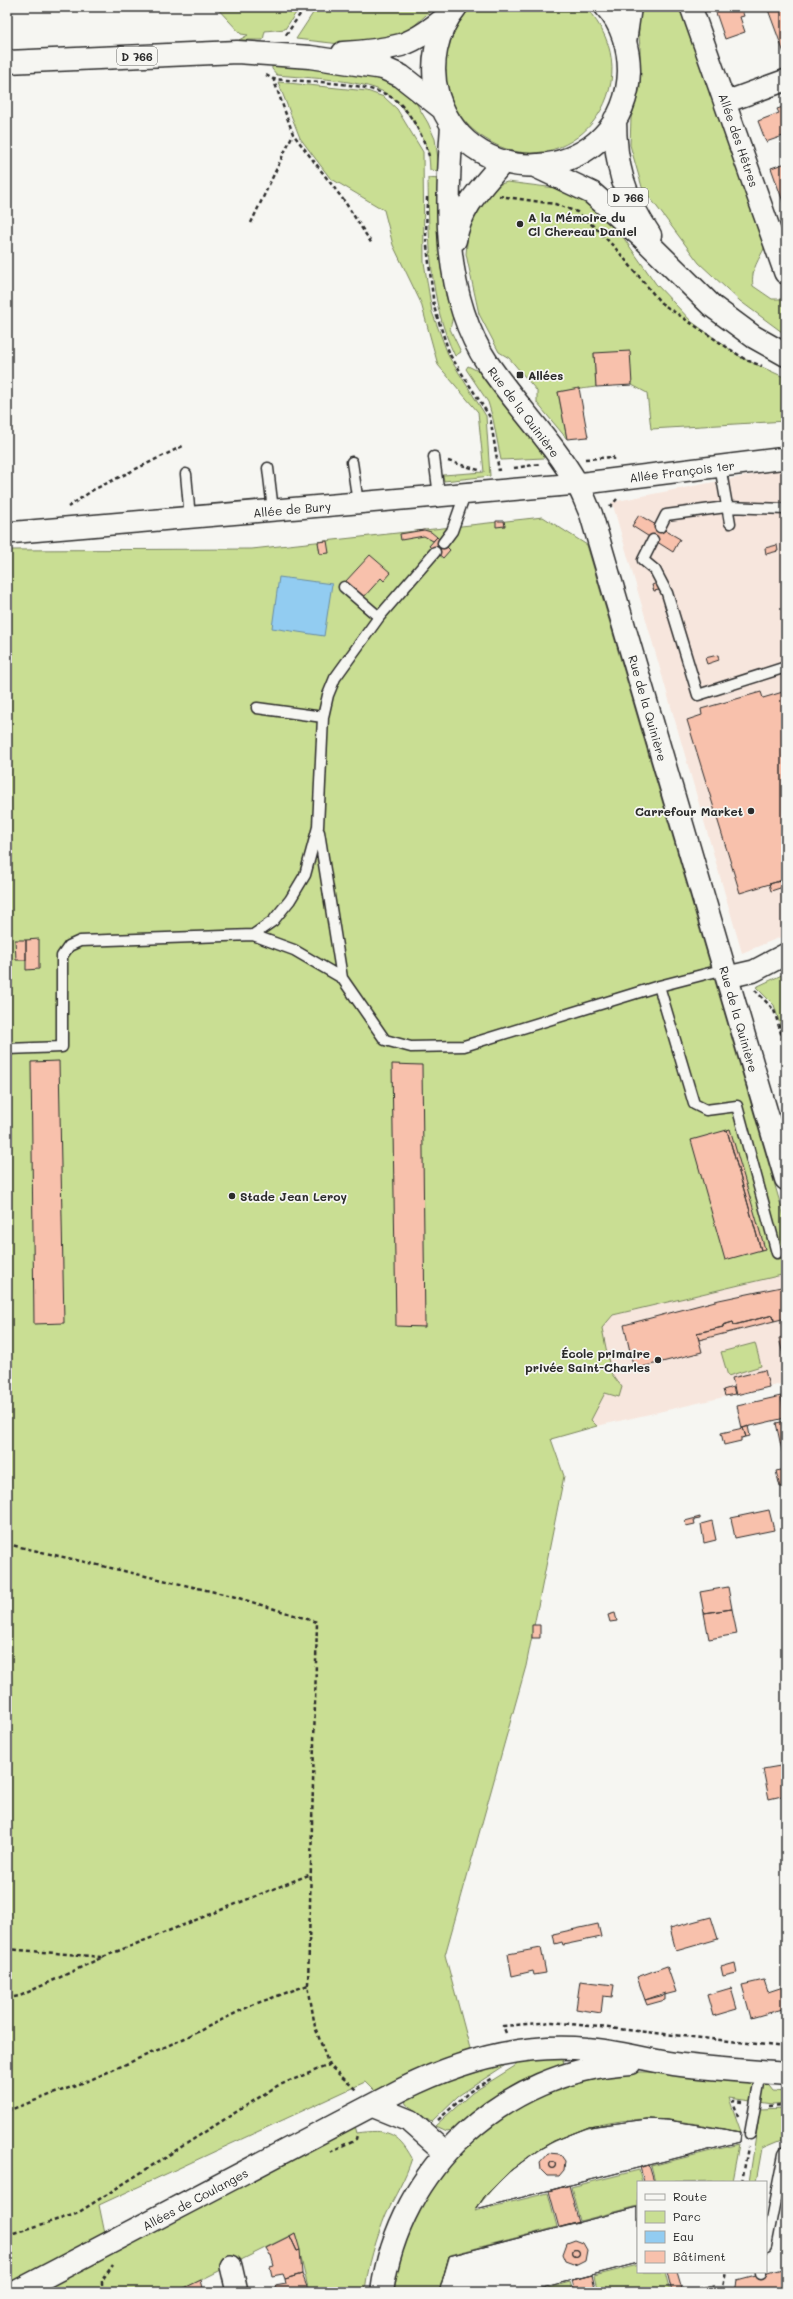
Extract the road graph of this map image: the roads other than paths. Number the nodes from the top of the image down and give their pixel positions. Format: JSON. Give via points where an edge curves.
{"nodes":[{"id":1,"x":606,"y":7,"type":"edge"},
{"id":2,"x":630,"y":7,"type":"edge"},
{"id":3,"x":691,"y":7,"type":"edge"},
{"id":4,"x":455,"y":9,"type":"edge"},
{"id":5,"x":625,"y":42,"type":"junction"},
{"id":6,"x":310,"y":57,"type":"junction"},
{"id":7,"x":7,"y":62,"type":"edge"},
{"id":8,"x":786,"y":80,"type":"edge"},
{"id":9,"x":726,"y":102,"type":"junction"},
{"id":10,"x":447,"y":118,"type":"junction"},
{"id":11,"x":616,"y":119,"type":"junction"},
{"id":12,"x":503,"y":162,"type":"junction"},
{"id":13,"x":535,"y":166,"type":"junction"},
{"id":14,"x":670,"y":264,"type":"junction"},
{"id":15,"x":453,"y":265,"type":"junction"},
{"id":16,"x":785,"y":273,"type":"dead end"},
{"id":17,"x":786,"y":355,"type":"edge"},
{"id":18,"x":434,"y":457,"type":"road end"},
{"id":19,"x":786,"y":458,"type":"edge"},
{"id":20,"x":352,"y":462,"type":"dead end"},
{"id":21,"x":720,"y":466,"type":"junction"},
{"id":22,"x":268,"y":468,"type":"dead end"},
{"id":23,"x":186,"y":474,"type":"dead end"},
{"id":24,"x":577,"y":484,"type":"junction"},
{"id":25,"x":465,"y":494,"type":"junction"},
{"id":26,"x":439,"y":496,"type":"junction"},
{"id":27,"x":358,"y":503,"type":"junction"},
{"id":28,"x":726,"y":507,"type":"junction"},
{"id":29,"x":786,"y":509,"type":"edge"},
{"id":30,"x":273,"y":510,"type":"junction"},
{"id":31,"x":190,"y":518,"type":"junction"},
{"id":32,"x":730,"y":523,"type":"dead end"},
{"id":33,"x":660,"y":527,"type":"dead end"},
{"id":34,"x":7,"y":533,"type":"edge"},
{"id":35,"x":653,"y":540,"type":"dead end"},
{"id":36,"x":443,"y":543,"type":"dead end"},
{"id":37,"x":435,"y":552,"type":"dead end"},
{"id":38,"x":344,"y":587,"type":"dead end"},
{"id":39,"x":379,"y":617,"type":"junction"},
{"id":40,"x":786,"y":667,"type":"edge"},
{"id":41,"x":257,"y":708,"type":"dead end"},
{"id":42,"x":323,"y":716,"type":"junction"},
{"id":43,"x":318,"y":827,"type":"junction"},
{"id":44,"x":253,"y":935,"type":"junction"},
{"id":45,"x":786,"y":954,"type":"edge"},
{"id":46,"x":726,"y":973,"type":"junction"},
{"id":47,"x":342,"y":978,"type":"junction"},
{"id":48,"x":659,"y":986,"type":"junction"},
{"id":49,"x":7,"y":1048,"type":"edge"},
{"id":50,"x":786,"y":1179,"type":"edge"},
{"id":51,"x":777,"y":1253,"type":"dead end"},
{"id":52,"x":673,"y":2064,"type":"junction"},
{"id":53,"x":761,"y":2072,"type":"junction"},
{"id":54,"x":786,"y":2074,"type":"edge"},
{"id":55,"x":373,"y":2106,"type":"junction"},
{"id":56,"x":750,"y":2134,"type":"road end"},
{"id":57,"x":786,"y":2151,"type":"edge"},
{"id":58,"x":446,"y":2153,"type":"junction"},
{"id":59,"x":767,"y":2241,"type":"edge"},
{"id":60,"x":231,"y":2266,"type":"dead end"},
{"id":61,"x":16,"y":2292,"type":"edge"},
{"id":62,"x":237,"y":2292,"type":"edge"},
{"id":63,"x":382,"y":2292,"type":"edge"}],
"edges":[{"from":1,"to":5,"type":"street","number":"D 766","via":[[619,26]]},
{"from":2,"to":5,"type":"street"},
{"from":3,"to":9,"type":"street","name":"Allée des Hêtres"},
{"from":4,"to":6,"type":"street","number":"D 766","via":[[426,32],[402,44],[373,51]]},
{"from":4,"to":10,"type":"street","via":[[440,36],[434,60],[435,85]]},
{"from":5,"to":11,"type":"street","number":"D 766","via":[[629,82]]},
{"from":6,"to":7,"type":"street","number":"D 766","via":[[224,52]]},
{"from":6,"to":10,"type":"street","number":"D 766","via":[[382,68],[401,76]]},
{"from":8,"to":9,"type":"street"},
{"from":9,"to":16,"type":"street","name":"Allée des Hêtres"},
{"from":10,"to":12,"type":"street","number":"D 766","via":[[466,141],[484,154]]},
{"from":10,"to":15,"type":"street","name":"Rue de la Quinière","via":[[448,222]]},
{"from":11,"to":13,"type":"street","via":[[590,148],[573,158]]},
{"from":11,"to":14,"type":"street","number":"D 766","via":[[615,145],[626,195]]},
{"from":12,"to":13,"type":"street","number":"D 766"},
{"from":12,"to":15,"type":"street","name":"Rue de la Quinière","via":[[479,188],[461,217],[455,238]]},
{"from":13,"to":14,"type":"street","number":"D 766","via":[[592,193]]},
{"from":14,"to":17,"type":"street","number":"D 766","via":[[712,306],[754,337]]},
{"from":15,"to":24,"type":"street","name":"Rue de la Quinière","via":[[460,302],[473,339],[489,365]]},
{"from":18,"to":26,"type":"lane"},
{"from":19,"to":21,"type":"street","name":"Allée François 1er"},
{"from":20,"to":27,"type":"lane"},
{"from":21,"to":24,"type":"street","name":"Allée François 1er"},
{"from":21,"to":28,"type":"lane"},
{"from":22,"to":30,"type":"lane"},
{"from":23,"to":31,"type":"lane"},
{"from":24,"to":25,"type":"street","name":"Allée de Bury"},
{"from":24,"to":46,"type":"street","name":"Rue de la Quinière","via":[[591,514]]},
{"from":25,"to":26,"type":"street","name":"Allée de Bury"},
{"from":25,"to":36,"type":"lane","via":[[452,531]]},
{"from":26,"to":27,"type":"street","name":"Allée de Bury"},
{"from":27,"to":30,"type":"street","name":"Allée de Bury"},
{"from":28,"to":29,"type":"lane"},
{"from":28,"to":32,"type":"lane"},
{"from":28,"to":33,"type":"lane","via":[[666,515]]},
{"from":30,"to":31,"type":"street","name":"Allée de Bury"},
{"from":31,"to":34,"type":"street","name":"Allée de Bury"},
{"from":35,"to":40,"type":"lane","via":[[643,560],[654,570],[667,593],[698,695]]},
{"from":37,"to":39,"type":"lane"},
{"from":38,"to":39,"type":"lane"},
{"from":39,"to":42,"type":"lane","via":[[335,678]]},
{"from":41,"to":42,"type":"lane"},
{"from":42,"to":43,"type":"lane"},
{"from":43,"to":44,"type":"lane","via":[[305,876],[273,921]]},
{"from":43,"to":47,"type":"lane"},
{"from":44,"to":47,"type":"lane","via":[[294,950]]},
{"from":44,"to":49,"type":"lane","via":[[80,941],[69,946],[62,956],[62,1047]]},
{"from":45,"to":46,"type":"street","via":[[754,971]]},
{"from":46,"to":48,"type":"lane"},
{"from":46,"to":50,"type":"street","name":"Rue de la Quinière"},
{"from":47,"to":48,"type":"lane","via":[[385,1040],[411,1048],[464,1046]]},
{"from":48,"to":51,"type":"lane","via":[[694,1104],[706,1110],[737,1106]]},
{"from":52,"to":53,"type":"street"},
{"from":52,"to":55,"type":"street","name":"Allées de Coulanges","via":[[588,2049],[512,2045],[450,2068]]},
{"from":52,"to":58,"type":"street","via":[[612,2064],[548,2080],[510,2098],[489,2113],[466,2131]]},
{"from":53,"to":54,"type":"street"},
{"from":53,"to":56,"type":"lane"},
{"from":55,"to":58,"type":"street","via":[[410,2121]]},
{"from":55,"to":61,"type":"street","name":"Allées de Coulanges"},
{"from":57,"to":59,"type":"lane"},
{"from":58,"to":63,"type":"street","via":[[420,2186],[400,2224],[391,2246]]},
{"from":60,"to":62,"type":"street"}]}
